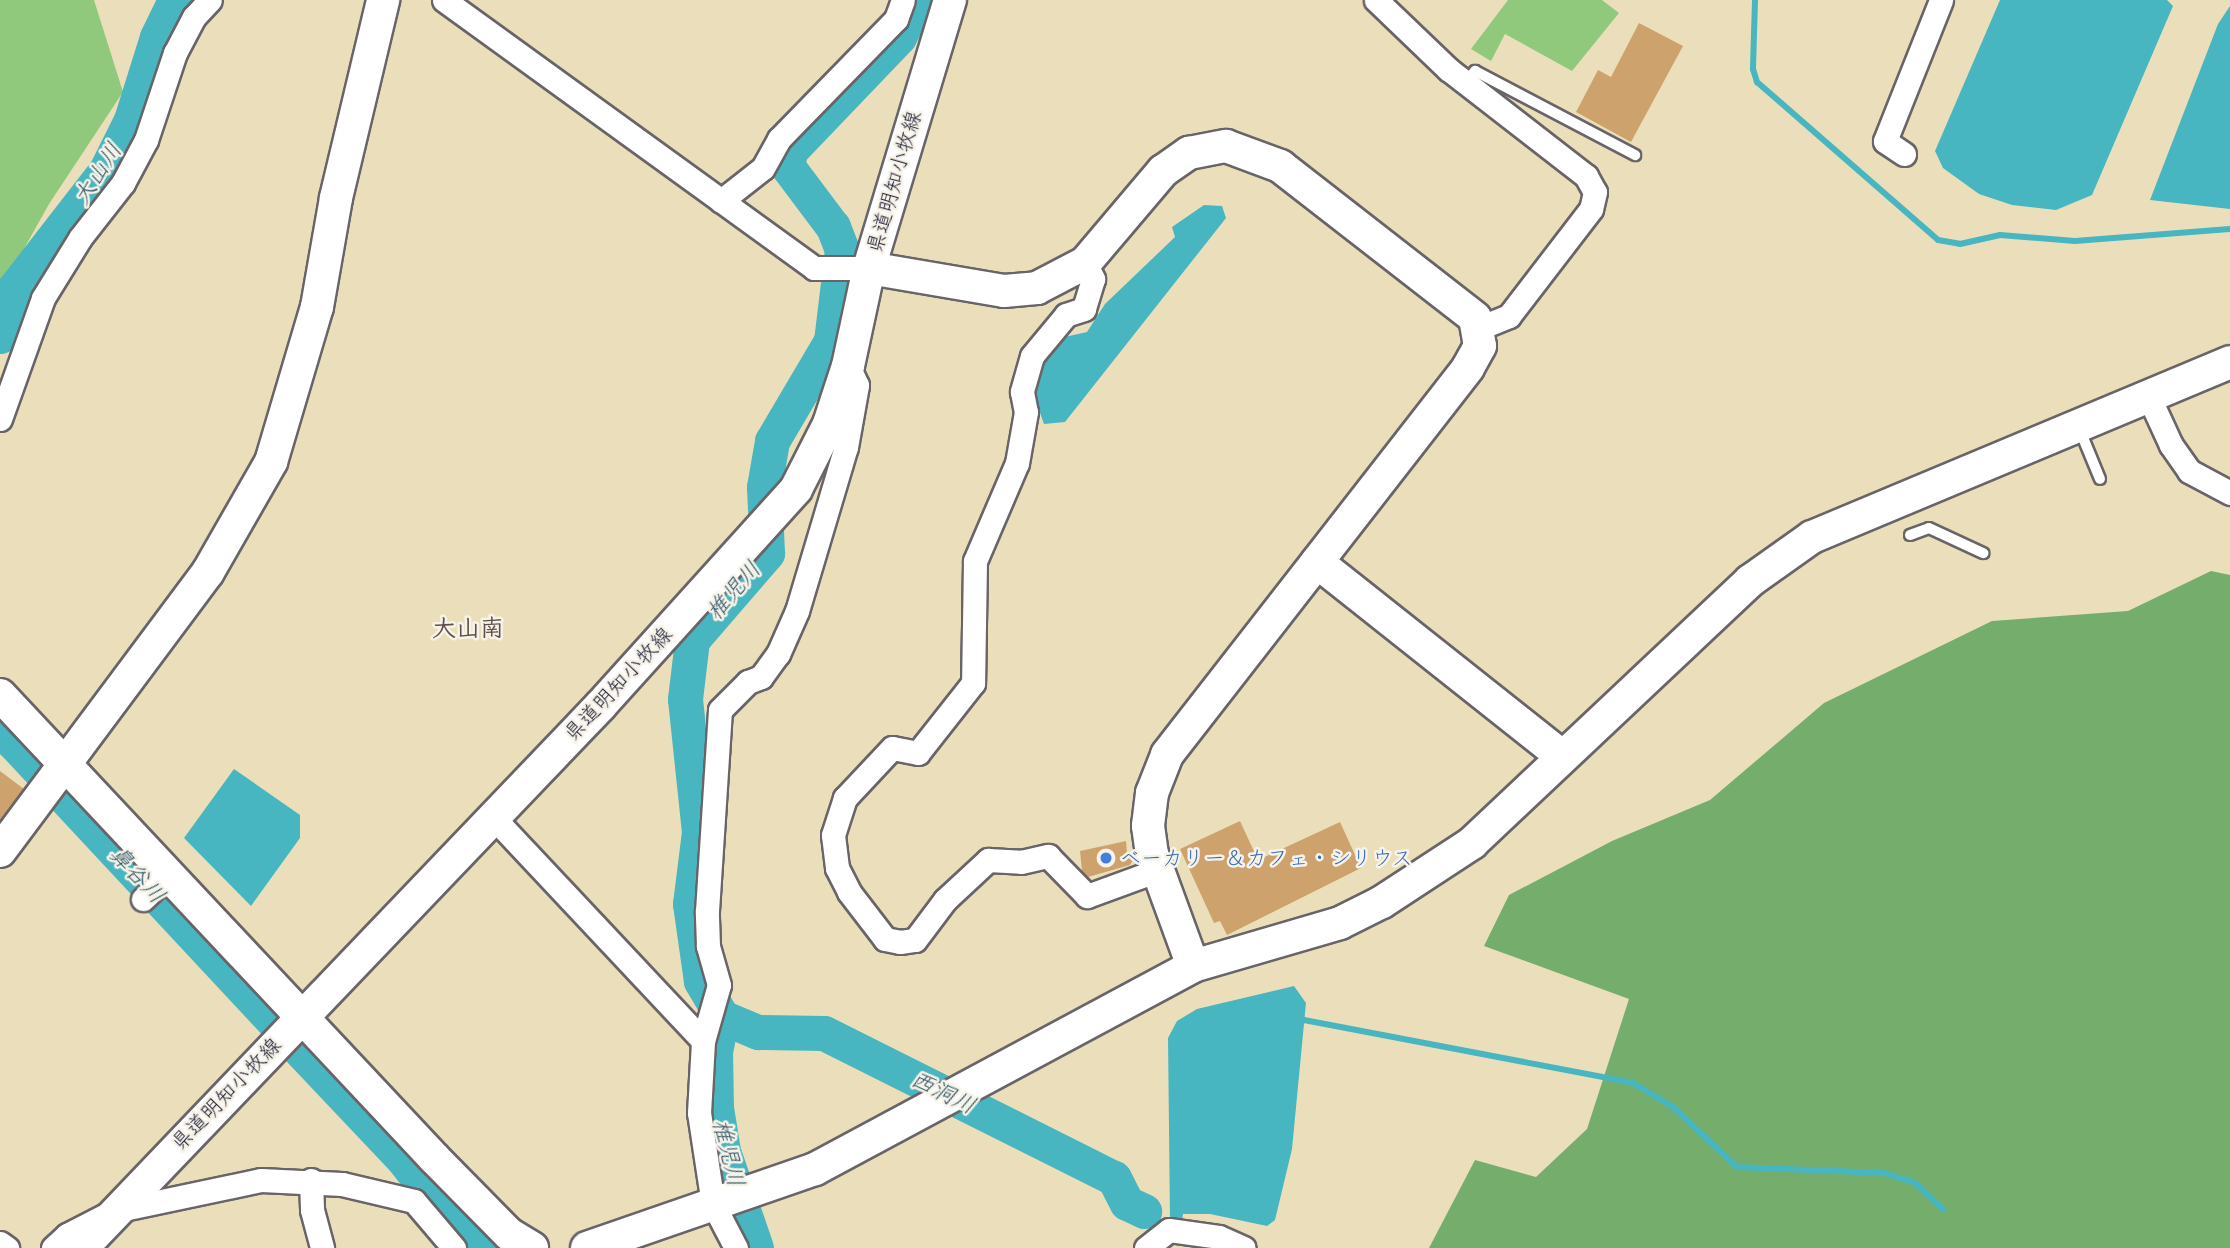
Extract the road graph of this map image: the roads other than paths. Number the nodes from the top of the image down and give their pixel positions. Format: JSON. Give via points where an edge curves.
{"nodes":[{"id":1,"x":210,"y":0,"type":"edge"},
{"id":2,"x":383,"y":0,"type":"edge"},
{"id":3,"x":444,"y":0,"type":"edge"},
{"id":4,"x":903,"y":0,"type":"edge"},
{"id":5,"x":950,"y":0,"type":"edge"},
{"id":6,"x":1376,"y":0,"type":"edge"},
{"id":7,"x":1941,"y":0,"type":"edge"},
{"id":8,"x":1465,"y":83,"type":"junction"},
{"id":9,"x":1904,"y":154,"type":"dead end"},
{"id":10,"x":1635,"y":155,"type":"dead end"},
{"id":11,"x":721,"y":201,"type":"junction"},
{"id":12,"x":1085,"y":263,"type":"junction"},
{"id":13,"x":863,"y":268,"type":"junction"},
{"id":14,"x":1479,"y":328,"type":"junction"},
{"id":15,"x":2230,"y":362,"type":"edge"},
{"id":16,"x":848,"y":366,"type":"junction"},
{"id":17,"x":2148,"y":395,"type":"junction"},
{"id":18,"x":0,"y":419,"type":"edge"},
{"id":19,"x":2078,"y":425,"type":"junction"},
{"id":20,"x":2100,"y":479,"type":"dead end"},
{"id":21,"x":2230,"y":493,"type":"edge"},
{"id":22,"x":1910,"y":536,"type":"dead end"},
{"id":23,"x":1983,"y":553,"type":"dead end"},
{"id":24,"x":1318,"y":562,"type":"junction"},
{"id":25,"x":0,"y":695,"type":"edge"},
{"id":26,"x":1562,"y":756,"type":"junction"},
{"id":27,"x":54,"y":777,"type":"junction"},
{"id":28,"x":492,"y":816,"type":"junction"},
{"id":29,"x":0,"y":851,"type":"edge"},
{"id":30,"x":1158,"y":870,"type":"junction"},
{"id":31,"x":164,"y":879,"type":"junction"},
{"id":32,"x":143,"y":899,"type":"dead end"},
{"id":33,"x":1193,"y":967,"type":"junction"},
{"id":34,"x":299,"y":1017,"type":"junction"},
{"id":35,"x":702,"y":1041,"type":"junction"},
{"id":36,"x":311,"y":1180,"type":"junction"},
{"id":37,"x":728,"y":1199,"type":"junction"},
{"id":38,"x":114,"y":1211,"type":"junction"},
{"id":39,"x":0,"y":1243,"type":"edge"},
{"id":40,"x":7,"y":1248,"type":"edge"},
{"id":41,"x":53,"y":1248,"type":"edge"},
{"id":42,"x":82,"y":1248,"type":"edge"},
{"id":43,"x":322,"y":1248,"type":"edge"},
{"id":44,"x":454,"y":1248,"type":"edge"},
{"id":45,"x":532,"y":1248,"type":"edge"},
{"id":46,"x":587,"y":1248,"type":"edge"},
{"id":47,"x":736,"y":1248,"type":"edge"},
{"id":48,"x":1146,"y":1248,"type":"edge"},
{"id":49,"x":1244,"y":1248,"type":"edge"}],
"edges":[{"from":1,"to":18,"type":"street","via":[[194,17],[176,53],[146,140],[123,183],[80,238],[43,298]]},
{"from":2,"to":27,"type":"street","via":[[336,198],[317,307],[271,462],[208,572]]},
{"from":3,"to":11,"type":"street"},
{"from":4,"to":11,"type":"street","via":[[896,19],[779,139],[764,168]]},
{"from":5,"to":13,"type":"street","name":"県道明知小牧線"},
{"from":6,"to":8,"type":"street"},
{"from":7,"to":9,"type":"street","via":[[1885,141]]},
{"from":8,"to":10,"type":"lane","via":[[1475,71]]},
{"from":8,"to":14,"type":"street","via":[[1586,176],[1595,192],[1591,209],[1509,316]]},
{"from":11,"to":13,"type":"street","via":[[814,268]]},
{"from":12,"to":13,"type":"street","via":[[1037,288],[1004,291]]},
{"from":12,"to":14,"type":"street","via":[[1163,171],[1189,153],[1226,146],[1280,166],[1467,309]]},
{"from":12,"to":30,"type":"street","via":[[1093,279],[1084,309],[1066,315],[1032,356],[1022,392],[1026,412],[1017,463],[975,561],[973,683],[919,753],[892,748],[845,798],[835,846],[837,868],[849,892],[885,939],[900,942],[915,940],[945,900],[988,860],[1021,862],[1048,856],[1087,896]]},
{"from":13,"to":16,"type":"street","name":"県道明知小牧線"},
{"from":14,"to":24,"type":"street","via":[[1479,346],[1468,368]]},
{"from":15,"to":17,"type":"street"},
{"from":16,"to":28,"type":"street","name":"県道明知小牧線","via":[[808,469],[780,510]]},
{"from":16,"to":35,"type":"street","via":[[857,384],[846,447],[797,611],[761,677],[748,682],[720,710],[707,911],[708,946],[719,985]]},
{"from":17,"to":19,"type":"street"},
{"from":17,"to":21,"type":"street","via":[[2189,471]]},
{"from":19,"to":20,"type":"lane"},
{"from":19,"to":26,"type":"street","via":[[1812,537],[1750,581]]},
{"from":22,"to":23,"type":"lane","via":[[1929,528]]},
{"from":24,"to":26,"type":"street"},
{"from":24,"to":30,"type":"street","via":[[1167,755],[1152,793],[1148,826]]},
{"from":25,"to":27,"type":"street"},
{"from":26,"to":33,"type":"street","via":[[1472,843],[1414,884],[1340,922]]},
{"from":27,"to":29,"type":"street"},
{"from":27,"to":31,"type":"street"},
{"from":28,"to":34,"type":"street","name":"県道明知小牧線"},
{"from":28,"to":35,"type":"street"},
{"from":30,"to":33,"type":"street"},
{"from":31,"to":32,"type":"street"},
{"from":31,"to":34,"type":"street"},
{"from":33,"to":37,"type":"street","via":[[816,1168]]},
{"from":34,"to":38,"type":"street","name":"県道明知小牧線"},
{"from":34,"to":45,"type":"street","via":[[509,1234]]},
{"from":35,"to":37,"type":"street","via":[[699,1113]]},
{"from":36,"to":38,"type":"street","via":[[225,1185]]},
{"from":36,"to":43,"type":"street","via":[[312,1210]]},
{"from":36,"to":44,"type":"street","via":[[414,1201]]},
{"from":37,"to":46,"type":"street"},
{"from":37,"to":47,"type":"street"},
{"from":38,"to":41,"type":"street","via":[[67,1235]]},
{"from":38,"to":42,"type":"street","name":"県道明知小牧線"},
{"from":39,"to":40,"type":"street"},
{"from":48,"to":49,"type":"street","via":[[1169,1230],[1219,1237]]}]}
